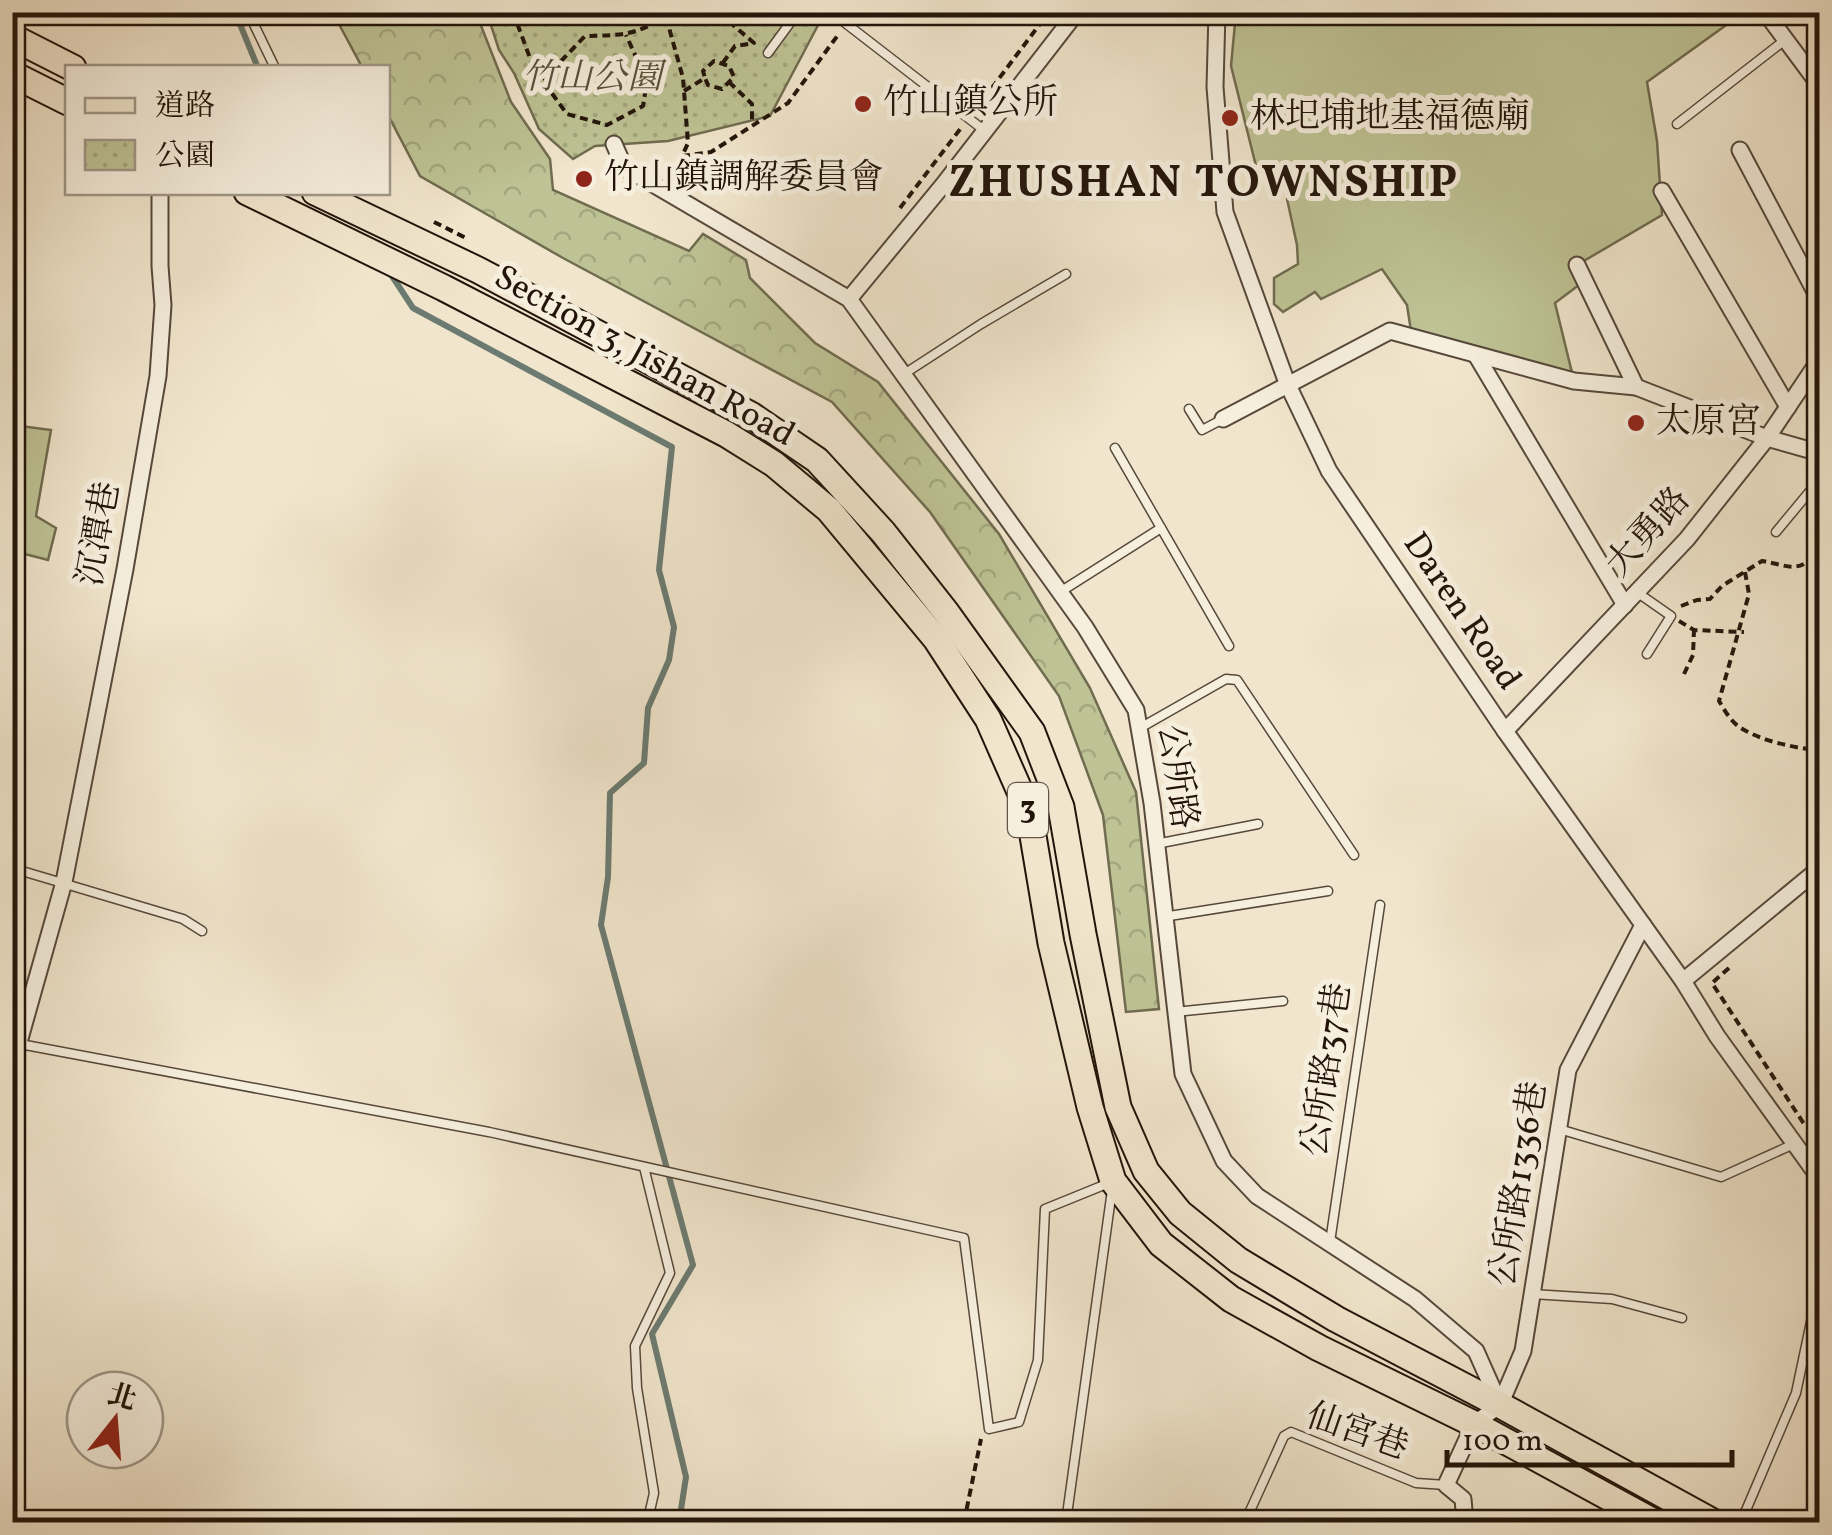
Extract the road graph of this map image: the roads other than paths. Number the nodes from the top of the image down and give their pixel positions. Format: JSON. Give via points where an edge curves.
{"nodes":[{"id":1,"x":248,"y":12,"type":"edge"},
{"id":2,"x":798,"y":12,"type":"edge"},
{"id":3,"x":831,"y":12,"type":"edge"},
{"id":4,"x":1076,"y":12,"type":"edge"},
{"id":5,"x":1217,"y":12,"type":"edge"},
{"id":6,"x":1765,"y":12,"type":"edge"},
{"id":7,"x":12,"y":36,"type":"edge"},
{"id":8,"x":1785,"y":40,"type":"junction"},
{"id":9,"x":768,"y":53,"type":"dead end"},
{"id":10,"x":66,"y":65,"type":"edge"},
{"id":11,"x":274,"y":65,"type":"edge"},
{"id":12,"x":12,"y":74,"type":"edge"},
{"id":13,"x":1820,"y":86,"type":"edge"},
{"id":14,"x":65,"y":100,"type":"edge"},
{"id":15,"x":1677,"y":124,"type":"dead end"},
{"id":16,"x":985,"y":132,"type":"junction"},
{"id":17,"x":614,"y":144,"type":"dead end"},
{"id":18,"x":1740,"y":150,"type":"dead end"},
{"id":19,"x":1662,"y":191,"type":"dead end"},
{"id":20,"x":160,"y":195,"type":"edge"},
{"id":21,"x":254,"y":195,"type":"edge"},
{"id":22,"x":339,"y":200,"type":"edge"},
{"id":23,"x":326,"y":231,"type":"junction"},
{"id":24,"x":1577,"y":265,"type":"dead end"},
{"id":25,"x":1066,"y":274,"type":"dead end"},
{"id":26,"x":849,"y":300,"type":"junction"},
{"id":27,"x":1820,"y":302,"type":"edge"},
{"id":28,"x":1476,"y":355,"type":"junction"},
{"id":29,"x":1820,"y":359,"type":"edge"},
{"id":30,"x":903,"y":375,"type":"junction"},
{"id":31,"x":1287,"y":384,"type":"junction"},
{"id":32,"x":1636,"y":387,"type":"junction"},
{"id":33,"x":1788,"y":407,"type":"junction"},
{"id":34,"x":1189,"y":410,"type":"dead end"},
{"id":35,"x":1223,"y":419,"type":"joint"},
{"id":36,"x":1767,"y":438,"type":"junction"},
{"id":37,"x":1115,"y":448,"type":"dead end"},
{"id":38,"x":1820,"y":453,"type":"edge"},
{"id":39,"x":1820,"y":480,"type":"edge"},
{"id":40,"x":1161,"y":528,"type":"junction"},
{"id":41,"x":1776,"y":532,"type":"dead end"},
{"id":42,"x":1060,"y":592,"type":"junction"},
{"id":43,"x":1638,"y":592,"type":"junction"},
{"id":44,"x":1625,"y":605,"type":"junction"},
{"id":45,"x":1230,"y":646,"type":"dead end"},
{"id":46,"x":1647,"y":654,"type":"dead end"},
{"id":47,"x":1139,"y":728,"type":"junction"},
{"id":48,"x":1505,"y":731,"type":"junction"},
{"id":49,"x":1258,"y":824,"type":"dead end"},
{"id":50,"x":1156,"y":844,"type":"junction"},
{"id":51,"x":1354,"y":855,"type":"dead end"},
{"id":52,"x":12,"y":868,"type":"edge"},
{"id":53,"x":1820,"y":868,"type":"edge"},
{"id":54,"x":64,"y":882,"type":"junction"},
{"id":55,"x":1328,"y":891,"type":"dead end"},
{"id":56,"x":1380,"y":905,"type":"dead end"},
{"id":57,"x":1164,"y":917,"type":"junction"},
{"id":58,"x":1643,"y":925,"type":"junction"},
{"id":59,"x":202,"y":932,"type":"dead end"},
{"id":60,"x":1683,"y":981,"type":"junction"},
{"id":61,"x":1283,"y":1000,"type":"dead end"},
{"id":62,"x":20,"y":1012,"type":"edge"},
{"id":63,"x":1175,"y":1012,"type":"junction"},
{"id":64,"x":20,"y":1044,"type":"junction"},
{"id":65,"x":12,"y":1068,"type":"edge"},
{"id":66,"x":1559,"y":1129,"type":"junction"},
{"id":67,"x":1794,"y":1144,"type":"junction"},
{"id":68,"x":644,"y":1167,"type":"junction"},
{"id":69,"x":1820,"y":1179,"type":"edge"},
{"id":70,"x":1114,"y":1181,"type":"junction"},
{"id":71,"x":1330,"y":1244,"type":"junction"},
{"id":72,"x":1820,"y":1279,"type":"edge"},
{"id":73,"x":1532,"y":1294,"type":"junction"},
{"id":74,"x":1682,"y":1318,"type":"dead end"},
{"id":75,"x":1500,"y":1404,"type":"junction"},
{"id":76,"x":1474,"y":1424,"type":"junction"},
{"id":77,"x":1446,"y":1485,"type":"junction"},
{"id":78,"x":645,"y":1522,"type":"edge"},
{"id":79,"x":1066,"y":1522,"type":"edge"},
{"id":80,"x":1246,"y":1522,"type":"edge"},
{"id":81,"x":1465,"y":1522,"type":"edge"},
{"id":82,"x":1654,"y":1522,"type":"edge"},
{"id":83,"x":1712,"y":1522,"type":"edge"},
{"id":84,"x":1741,"y":1522,"type":"edge"}],
"edges":[{"from":1,"to":11,"type":"lane"},
{"from":2,"to":9,"type":"lane"},
{"from":3,"to":16,"type":"lane"},
{"from":4,"to":16,"type":"street"},
{"from":5,"to":31,"type":"street","name":"Daren Road","via":[[1225,212]]},
{"from":6,"to":8,"type":"street"},
{"from":7,"to":10,"type":"main road"},
{"from":8,"to":13,"type":"street"},
{"from":8,"to":15,"type":"lane"},
{"from":12,"to":14,"type":"main road"},
{"from":16,"to":26,"type":"street"},
{"from":17,"to":26,"type":"street","name":"公所路","via":[[624,167]]},
{"from":18,"to":27,"type":"street"},
{"from":19,"to":33,"type":"street"},
{"from":20,"to":54,"type":"street","name":"沉潭巷","via":[[164,305],[158,376]]},
{"from":21,"to":23,"type":"main road","name":"Section 3, Jishan Road","number":"3"},
{"from":22,"to":23,"type":"lane"},
{"from":22,"to":75,"type":"main road","name":"Section 3, Jishan Road","number":"3","via":[[751,414],[816,460],[894,545],[1032,732],[1061,807],[1118,1107],[1146,1171],[1180,1213],[1238,1260]]},
{"from":23,"to":70,"type":"main road","name":"Section 3, Jishan Road","number":"3","via":[[726,434],[829,510],[885,576],[988,719],[1028,812],[1051,944]]},
{"from":24,"to":32,"type":"street"},
{"from":25,"to":30,"type":"lane"},
{"from":26,"to":30,"type":"street","name":"公所路"},
{"from":28,"to":31,"type":"street","via":[[1390,330]]},
{"from":28,"to":32,"type":"street","via":[[1574,380]]},
{"from":28,"to":44,"type":"street"},
{"from":29,"to":33,"type":"street","name":"大勇路"},
{"from":30,"to":42,"type":"street","name":"公所路"},
{"from":31,"to":35,"type":"street"},
{"from":31,"to":48,"type":"street","name":"Daren Road","via":[[1329,472]]},
{"from":32,"to":36,"type":"street"},
{"from":33,"to":36,"type":"street","name":"大勇路"},
{"from":34,"to":35,"type":"lane","via":[[1202,430]]},
{"from":36,"to":38,"type":"street"},
{"from":36,"to":43,"type":"street","name":"大勇路"},
{"from":37,"to":40,"type":"lane"},
{"from":39,"to":41,"type":"lane"},
{"from":40,"to":42,"type":"lane"},
{"from":40,"to":45,"type":"lane"},
{"from":42,"to":47,"type":"street","name":"公所路","via":[[1136,710]]},
{"from":43,"to":44,"type":"street","name":"大勇路"},
{"from":43,"to":46,"type":"lane","via":[[1671,616]]},
{"from":44,"to":48,"type":"street","name":"大勇路"},
{"from":47,"to":50,"type":"street","name":"公所路"},
{"from":47,"to":51,"type":"lane","via":[[1226,679],[1237,680]]},
{"from":48,"to":58,"type":"street","name":"Daren Road"},
{"from":49,"to":50,"type":"lane"},
{"from":50,"to":57,"type":"street","name":"公所路"},
{"from":52,"to":54,"type":"lane"},
{"from":53,"to":60,"type":"street"},
{"from":54,"to":59,"type":"lane","via":[[183,919]]},
{"from":54,"to":62,"type":"street","name":"沉潭巷"},
{"from":55,"to":57,"type":"lane"},
{"from":56,"to":71,"type":"lane","name":"公所路37巷"},
{"from":57,"to":63,"type":"street","name":"公所路"},
{"from":58,"to":60,"type":"street","name":"Daren Road"},
{"from":58,"to":66,"type":"street","name":"公所路1336巷","via":[[1568,1070]]},
{"from":60,"to":67,"type":"street","name":"Daren Road"},
{"from":61,"to":63,"type":"lane"},
{"from":62,"to":64,"type":"street","name":"沉潭巷"},
{"from":63,"to":71,"type":"street","name":"公所路","via":[[1183,1074],[1224,1160],[1256,1196]]},
{"from":64,"to":65,"type":"street","name":"沉潭巷"},
{"from":64,"to":68,"type":"lane"},
{"from":66,"to":67,"type":"lane","via":[[1721,1177]]},
{"from":66,"to":73,"type":"street","name":"公所路1336巷"},
{"from":67,"to":69,"type":"street","name":"Daren Road"},
{"from":68,"to":70,"type":"lane","via":[[964,1238],[988,1429],[1019,1422],[1038,1360],[1045,1209]]},
{"from":68,"to":78,"type":"lane","via":[[670,1273],[636,1346],[654,1493]]},
{"from":70,"to":76,"type":"main road","name":"Section 3, Jishan Road","number":"3","via":[[1160,1244],[1231,1299]]},
{"from":70,"to":79,"type":"lane"},
{"from":71,"to":75,"type":"street","name":"公所路","via":[[1414,1299],[1476,1351]]},
{"from":72,"to":84,"type":"lane","via":[[1796,1392]]},
{"from":73,"to":74,"type":"lane","via":[[1612,1299]]},
{"from":73,"to":75,"type":"street","name":"公所路1336巷","via":[[1523,1352]]},
{"from":75,"to":76,"type":"street"},
{"from":75,"to":83,"type":"main road","name":"Section 3, Jishan Road","number":"3"},
{"from":76,"to":77,"type":"street"},
{"from":76,"to":82,"type":"main road","name":"Section 3, Jishan Road","number":"3"},
{"from":77,"to":80,"type":"lane","name":"仙宮巷","via":[[1416,1483],[1290,1432]]},
{"from":77,"to":81,"type":"street","via":[[1463,1499]]}]}
